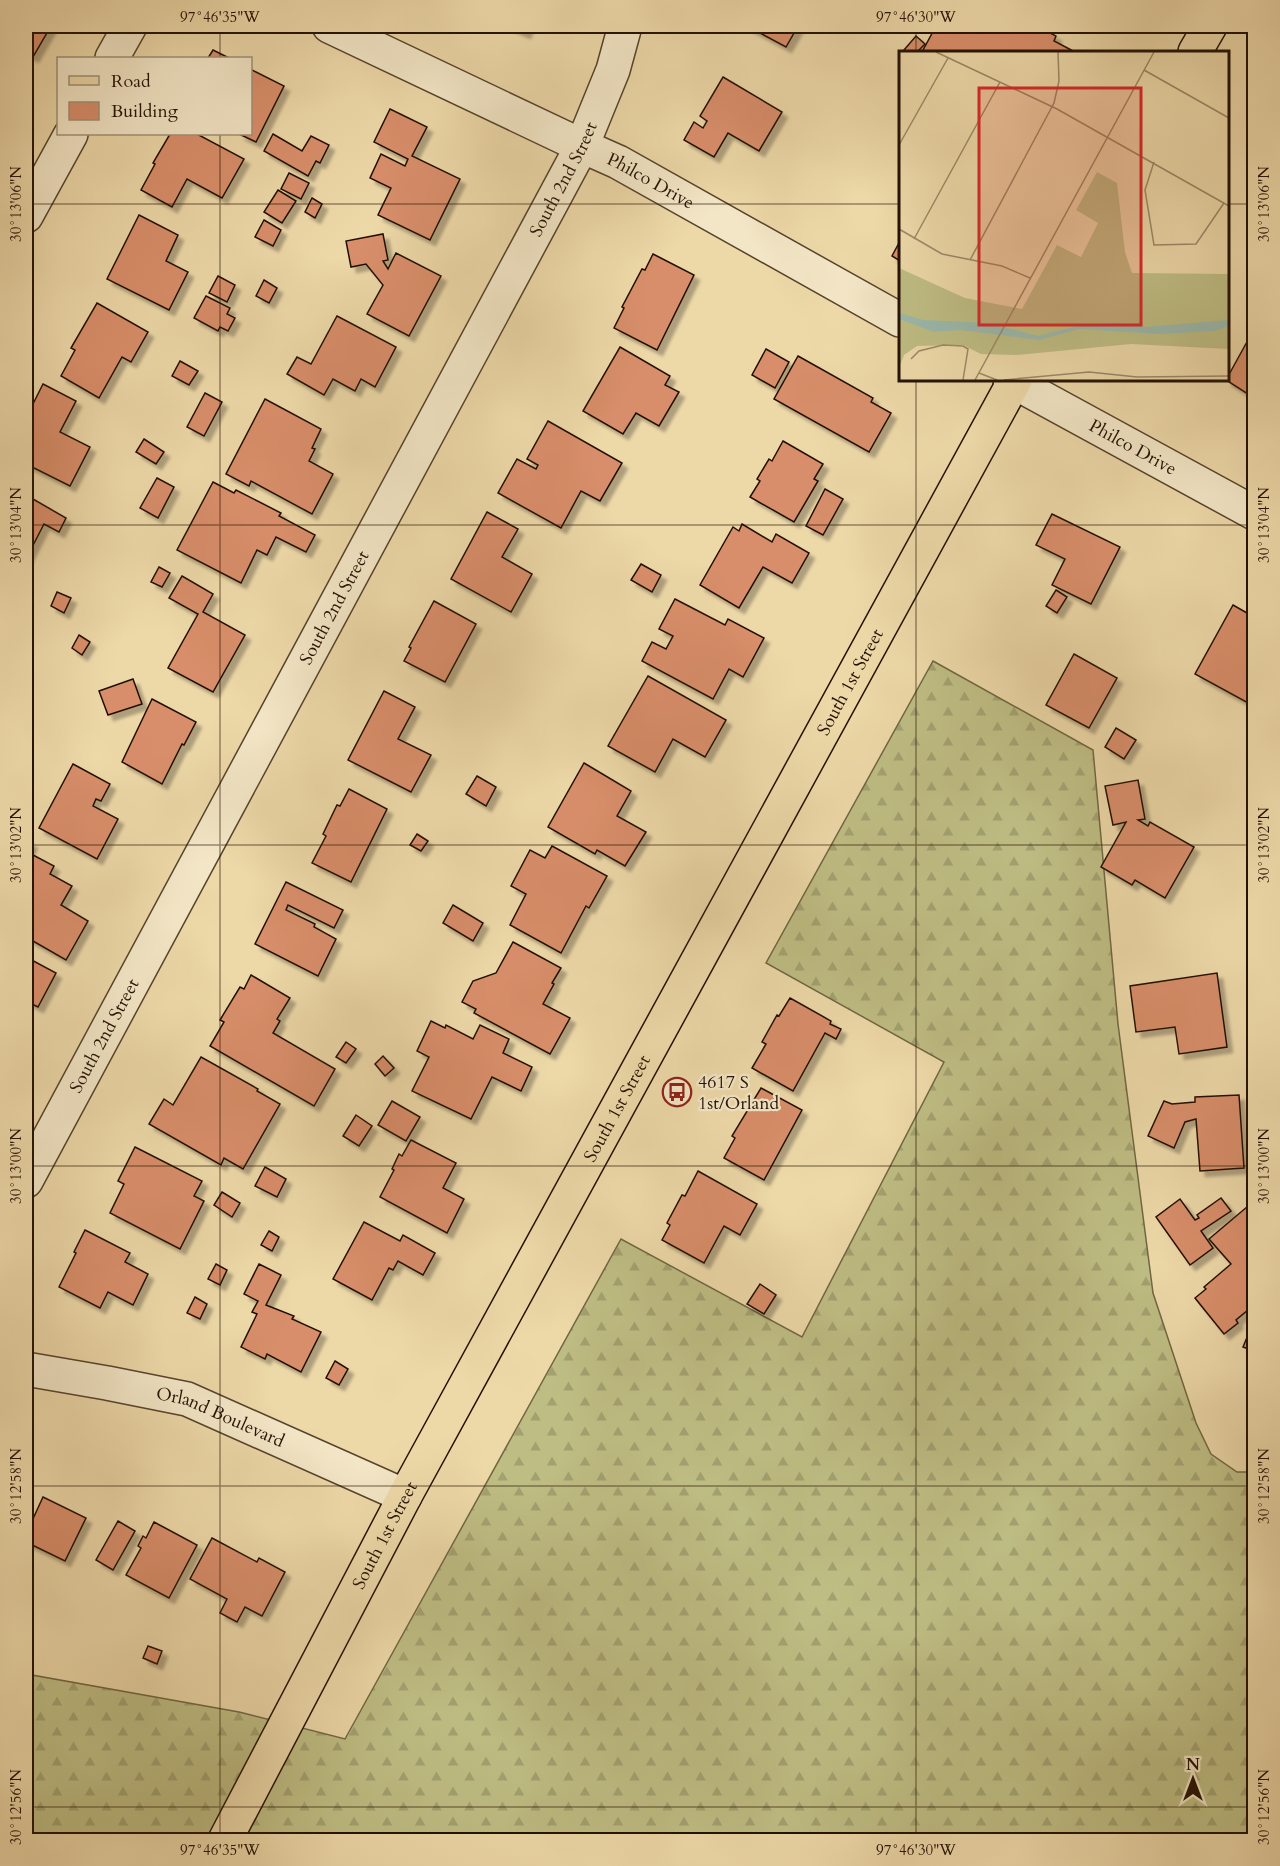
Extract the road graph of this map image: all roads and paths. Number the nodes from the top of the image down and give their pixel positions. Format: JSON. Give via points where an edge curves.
{"nodes":[{"id":1,"x":130,"y":26,"type":"edge"},
{"id":2,"x":329,"y":26,"type":"edge"},
{"id":3,"x":625,"y":26,"type":"edge"},
{"id":4,"x":1210,"y":26,"type":"edge"},
{"id":5,"x":1196,"y":51,"type":"edge"},
{"id":6,"x":113,"y":57,"type":"edge"},
{"id":7,"x":70,"y":135,"type":"edge"},
{"id":8,"x":582,"y":147,"type":"junction"},
{"id":9,"x":26,"y":216,"type":"edge"},
{"id":10,"x":899,"y":319,"type":"edge"},
{"id":11,"x":1012,"y":381,"type":"edge"},
{"id":12,"x":1015,"y":381,"type":"edge"},
{"id":13,"x":1254,"y":513,"type":"edge"},
{"id":14,"x":26,"y":1181,"type":"edge"},
{"id":15,"x":26,"y":1369,"type":"edge"},
{"id":16,"x":405,"y":1496,"type":"junction"},
{"id":17,"x":225,"y":1840,"type":"edge"}],
"edges":[{"from":1,"to":6,"type":"street"},
{"from":2,"to":8,"type":"street","name":"Philco Drive"},
{"from":3,"to":8,"type":"street","name":"South 2nd Street","via":[[614,70]]},
{"from":4,"to":5,"type":"main road"},
{"from":7,"to":9,"type":"street"},
{"from":8,"to":10,"type":"street","name":"Philco Drive","via":[[618,162]]},
{"from":8,"to":14,"type":"street","name":"South 2nd Street"},
{"from":11,"to":16,"type":"main road","name":"South 1st Street"},
{"from":12,"to":13,"type":"street","name":"Philco Drive"},
{"from":15,"to":16,"type":"street","name":"Orland Boulevard","via":[[188,1399]]},
{"from":16,"to":17,"type":"main road","name":"South 1st Street"}]}
